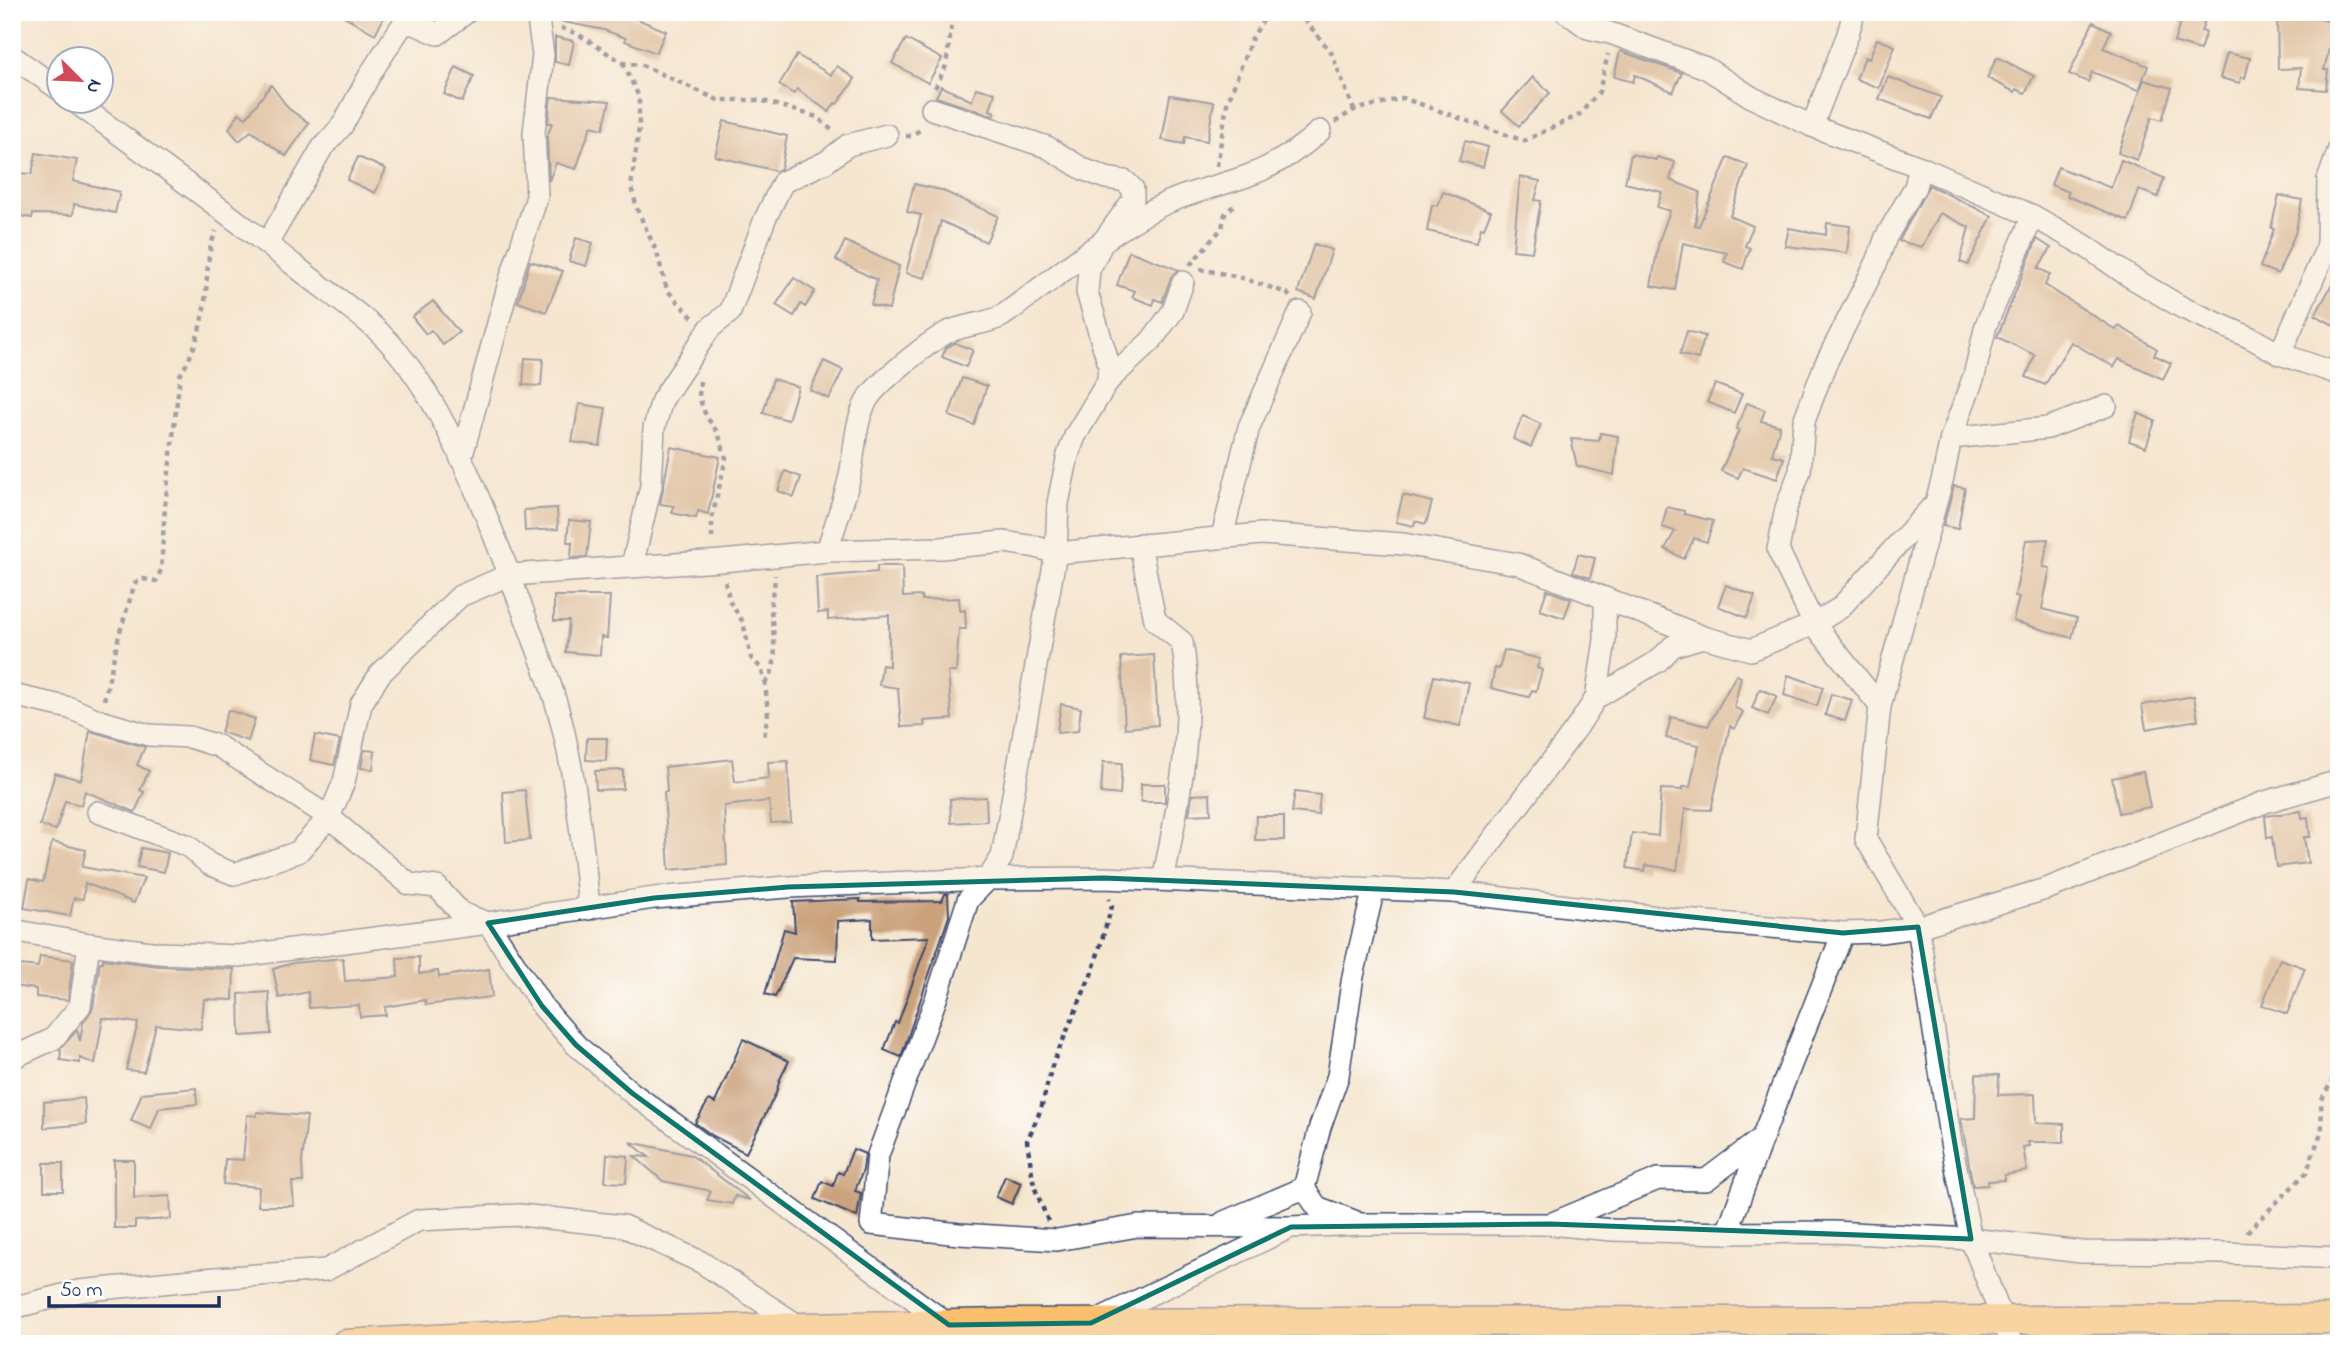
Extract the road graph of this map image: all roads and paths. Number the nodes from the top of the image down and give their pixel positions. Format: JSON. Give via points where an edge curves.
{"nodes":[{"id":1,"x":467,"y":12,"type":"edge"},
{"id":2,"x":1268,"y":12,"type":"edge"},
{"id":3,"x":1298,"y":12,"type":"edge"},
{"id":4,"x":1566,"y":12,"type":"edge"},
{"id":5,"x":1854,"y":12,"type":"edge"},
{"id":6,"x":538,"y":17,"type":"edge"},
{"id":7,"x":1610,"y":33,"type":"junction"},
{"id":8,"x":12,"y":56,"type":"edge"},
{"id":9,"x":624,"y":64,"type":"junction"},
{"id":10,"x":46,"y":80,"type":"edge"},
{"id":11,"x":932,"y":109,"type":"dead end"},
{"id":12,"x":1353,"y":110,"type":"junction"},
{"id":13,"x":94,"y":116,"type":"edge"},
{"id":14,"x":1812,"y":126,"type":"junction"},
{"id":15,"x":1320,"y":131,"type":"joint"},
{"id":16,"x":887,"y":135,"type":"dead end"},
{"id":17,"x":848,"y":145,"type":"junction"},
{"id":18,"x":2339,"y":149,"type":"edge"},
{"id":19,"x":1920,"y":167,"type":"junction"},
{"id":20,"x":1248,"y":175,"type":"junction"},
{"id":21,"x":1214,"y":185,"type":"junction"},
{"id":22,"x":225,"y":211,"type":"junction"},
{"id":23,"x":2033,"y":216,"type":"junction"},
{"id":24,"x":1104,"y":240,"type":"junction"},
{"id":25,"x":267,"y":244,"type":"junction"},
{"id":26,"x":1186,"y":274,"type":"junction"},
{"id":27,"x":1300,"y":312,"type":"joint"},
{"id":28,"x":693,"y":350,"type":"junction"},
{"id":29,"x":2280,"y":354,"type":"junction"},
{"id":30,"x":2339,"y":374,"type":"edge"},
{"id":31,"x":1108,"y":381,"type":"junction"},
{"id":32,"x":2106,"y":405,"type":"dead end"},
{"id":33,"x":1951,"y":438,"type":"junction"},
{"id":34,"x":461,"y":458,"type":"junction"},
{"id":35,"x":1933,"y":506,"type":"junction"},
{"id":36,"x":1222,"y":537,"type":"junction"},
{"id":37,"x":1140,"y":544,"type":"junction"},
{"id":38,"x":827,"y":551,"type":"junction"},
{"id":39,"x":1056,"y":553,"type":"junction"},
{"id":40,"x":774,"y":557,"type":"junction"},
{"id":41,"x":721,"y":561,"type":"junction"},
{"id":42,"x":632,"y":566,"type":"junction"},
{"id":43,"x":509,"y":575,"type":"junction"},
{"id":44,"x":1605,"y":598,"type":"junction"},
{"id":45,"x":1814,"y":624,"type":"junction"},
{"id":46,"x":1703,"y":637,"type":"junction"},
{"id":47,"x":765,"y":683,"type":"junction"},
{"id":48,"x":12,"y":695,"type":"edge"},
{"id":49,"x":1596,"y":698,"type":"junction"},
{"id":50,"x":1880,"y":706,"type":"junction"},
{"id":51,"x":100,"y":721,"type":"junction"},
{"id":52,"x":764,"y":738,"type":"dead end"},
{"id":53,"x":2339,"y":780,"type":"edge"},
{"id":54,"x":98,"y":811,"type":"dead end"},
{"id":55,"x":329,"y":817,"type":"junction"},
{"id":56,"x":1103,"y":878,"type":"junction"},
{"id":57,"x":988,"y":879,"type":"junction"},
{"id":58,"x":1163,"y":880,"type":"junction"},
{"id":59,"x":1374,"y":888,"type":"junction"},
{"id":60,"x":1454,"y":892,"type":"junction"},
{"id":61,"x":589,"y":909,"type":"junction"},
{"id":62,"x":488,"y":923,"type":"junction"},
{"id":63,"x":1918,"y":927,"type":"junction"},
{"id":64,"x":12,"y":930,"type":"edge"},
{"id":65,"x":1843,"y":933,"type":"junction"},
{"id":66,"x":89,"y":944,"type":"junction"},
{"id":67,"x":12,"y":1058,"type":"edge"},
{"id":68,"x":2339,"y":1068,"type":"edge"},
{"id":69,"x":1762,"y":1138,"type":"junction"},
{"id":70,"x":1304,"y":1188,"type":"junction"},
{"id":71,"x":1363,"y":1224,"type":"junction"},
{"id":72,"x":1550,"y":1224,"type":"junction"},
{"id":73,"x":1216,"y":1226,"type":"junction"},
{"id":74,"x":1291,"y":1227,"type":"junction"},
{"id":75,"x":1727,"y":1233,"type":"junction"},
{"id":76,"x":1971,"y":1239,"type":"junction"},
{"id":77,"x":1057,"y":1240,"type":"junction"},
{"id":78,"x":2226,"y":1253,"type":"junction"},
{"id":79,"x":2339,"y":1258,"type":"edge"},
{"id":80,"x":12,"y":1308,"type":"edge"},
{"id":81,"x":2339,"y":1319,"type":"edge"},
{"id":82,"x":1004,"y":1323,"type":"junction"},
{"id":83,"x":1091,"y":1323,"type":"junction"},
{"id":84,"x":949,"y":1325,"type":"junction"},
{"id":85,"x":799,"y":1326,"type":"junction"},
{"id":86,"x":2006,"y":1332,"type":"edge"},
{"id":87,"x":682,"y":1336,"type":"edge"},
{"id":88,"x":345,"y":1344,"type":"edge"},
{"id":89,"x":1035,"y":1344,"type":"edge"}],
"edges":[{"from":1,"to":25,"type":"street","via":[[438,34],[415,23],[403,24],[342,126],[322,148]]},
{"from":2,"to":21,"type":"path","via":[[1251,40],[1227,104]]},
{"from":3,"to":12,"type":"path","via":[[1331,52]]},
{"from":4,"to":7,"type":"street","via":[[1588,28]]},
{"from":5,"to":14,"type":"street"},
{"from":6,"to":9,"type":"path","via":[[579,34]]},
{"from":6,"to":34,"type":"street","via":[[543,55],[534,133],[537,197]]},
{"from":7,"to":12,"type":"path","via":[[1599,92],[1579,115],[1524,141],[1403,98]]},
{"from":7,"to":14,"type":"street","via":[[1706,68],[1753,98]]},
{"from":8,"to":10,"type":"street"},
{"from":9,"to":17,"type":"path","via":[[642,65],[718,100],[760,100],[817,117]]},
{"from":9,"to":28,"type":"path","via":[[639,97],[631,187],[667,290],[692,316],[696,331]]},
{"from":11,"to":24,"type":"street","via":[[1047,146],[1083,169],[1125,181],[1133,189],[1133,200]]},
{"from":12,"to":15,"type":"path"},
{"from":13,"to":22,"type":"street"},
{"from":14,"to":19,"type":"street"},
{"from":15,"to":20,"type":"street","via":[[1301,149]]},
{"from":16,"to":17,"type":"street"},
{"from":17,"to":28,"type":"street","via":[[826,162],[783,182],[730,312]]},
{"from":18,"to":29,"type":"street","via":[[2328,180],[2327,247]]},
{"from":19,"to":23,"type":"street"},
{"from":19,"to":45,"type":"street","via":[[1915,187],[1825,365],[1804,421],[1800,471],[1786,508],[1778,550]]},
{"from":20,"to":21,"type":"street"},
{"from":20,"to":26,"type":"path","via":[[1236,189],[1222,228]]},
{"from":21,"to":24,"type":"street","via":[[1158,207]]},
{"from":22,"to":25,"type":"street"},
{"from":22,"to":51,"type":"path","via":[[209,247],[205,304],[191,359],[180,375],[161,570],[156,581],[135,583]]},
{"from":23,"to":29,"type":"street","via":[[2183,308]]},
{"from":23,"to":33,"type":"street","via":[[1986,325],[1974,376]]},
{"from":24,"to":31,"type":"street","via":[[1089,270],[1087,292],[1109,365]]},
{"from":24,"to":38,"type":"street","via":[[1002,316],[945,333],[877,386],[860,416],[849,480]]},
{"from":25,"to":34,"type":"street","via":[[379,332],[408,366]]},
{"from":26,"to":27,"type":"path","via":[[1239,276],[1287,293]]},
{"from":26,"to":31,"type":"street","via":[[1173,311],[1151,341]]},
{"from":27,"to":36,"type":"street","via":[[1248,427]]},
{"from":28,"to":41,"type":"path","via":[[699,397],[726,458],[712,518],[712,544]]},
{"from":28,"to":42,"type":"street","via":[[662,400],[654,428],[650,486]]},
{"from":29,"to":30,"type":"street"},
{"from":31,"to":39,"type":"street","via":[[1068,455]]},
{"from":32,"to":33,"type":"street","via":[[2048,428]]},
{"from":33,"to":35,"type":"street"},
{"from":34,"to":43,"type":"street"},
{"from":35,"to":45,"type":"street","via":[[1840,608]]},
{"from":35,"to":50,"type":"street"},
{"from":36,"to":37,"type":"street"},
{"from":36,"to":44,"type":"street","via":[[1261,534],[1404,544],[1518,564]]},
{"from":37,"to":39,"type":"street"},
{"from":37,"to":58,"type":"street","via":[[1155,620],[1182,642],[1187,671],[1178,809]]},
{"from":38,"to":39,"type":"street","via":[[1004,542]]},
{"from":38,"to":40,"type":"street"},
{"from":39,"to":57,"type":"street","via":[[1002,857]]},
{"from":40,"to":41,"type":"street"},
{"from":40,"to":47,"type":"path","via":[[775,651]]},
{"from":41,"to":42,"type":"street"},
{"from":41,"to":47,"type":"path","via":[[730,602],[743,622],[751,658],[761,668]]},
{"from":42,"to":43,"type":"street"},
{"from":43,"to":55,"type":"street","via":[[460,596],[380,674],[361,704],[344,782]]},
{"from":43,"to":61,"type":"street","via":[[566,739],[581,823]]},
{"from":44,"to":46,"type":"street"},
{"from":44,"to":49,"type":"street","via":[[1605,640]]},
{"from":45,"to":46,"type":"street","via":[[1751,650]]},
{"from":45,"to":50,"type":"street"},
{"from":46,"to":49,"type":"street","via":[[1673,646],[1658,661]]},
{"from":47,"to":52,"type":"path","via":[[768,712]]},
{"from":48,"to":51,"type":"street","via":[[70,708]]},
{"from":49,"to":60,"type":"street"},
{"from":50,"to":63,"type":"street","via":[[1866,839]]},
{"from":51,"to":55,"type":"street","via":[[149,736],[189,737],[218,746]]},
{"from":53,"to":63,"type":"street","via":[[2265,802],[2049,888]]},
{"from":54,"to":55,"type":"street","via":[[188,846],[209,864],[234,874],[298,852]]},
{"from":55,"to":62,"type":"street","via":[[408,884],[437,887],[461,913]]},
{"from":56,"to":57,"type":"street"},
{"from":56,"to":58,"type":"street"},
{"from":56,"to":77,"type":"path","via":[[1112,906],[1093,970],[1052,1066],[1027,1141],[1034,1186]]},
{"from":57,"to":61,"type":"street","via":[[788,887],[654,898]]},
{"from":57,"to":77,"type":"street","via":[[968,900],[878,1155],[872,1224]]},
{"from":58,"to":59,"type":"street"},
{"from":59,"to":60,"type":"street"},
{"from":59,"to":70,"type":"street","via":[[1353,976],[1338,1076]]},
{"from":60,"to":65,"type":"street","via":[[1682,920]]},
{"from":61,"to":62,"type":"street"},
{"from":62,"to":66,"type":"street","via":[[240,956]]},
{"from":62,"to":84,"type":"street","via":[[542,1006],[576,1045],[632,1093]]},
{"from":63,"to":65,"type":"street"},
{"from":63,"to":76,"type":"street","via":[[1951,1143]]},
{"from":64,"to":66,"type":"street"},
{"from":65,"to":69,"type":"street"},
{"from":66,"to":67,"type":"street","via":[[80,1006],[53,1039]]},
{"from":68,"to":78,"type":"path","via":[[2321,1101],[2322,1130],[2306,1173]]},
{"from":69,"to":72,"type":"street","via":[[1706,1180],[1658,1179]]},
{"from":69,"to":75,"type":"street"},
{"from":70,"to":71,"type":"street","via":[[1317,1207]]},
{"from":70,"to":73,"type":"street"},
{"from":71,"to":72,"type":"street"},
{"from":71,"to":74,"type":"street"},
{"from":72,"to":75,"type":"street"},
{"from":73,"to":74,"type":"street"},
{"from":73,"to":77,"type":"street","via":[[1138,1226]]},
{"from":74,"to":83,"type":"street"},
{"from":75,"to":76,"type":"street","via":[[1833,1232]]},
{"from":76,"to":78,"type":"street","via":[[2081,1252]]},
{"from":76,"to":86,"type":"street"},
{"from":78,"to":79,"type":"street"},
{"from":80,"to":85,"type":"street","via":[[79,1291],[326,1270],[419,1220],[520,1215],[623,1226],[701,1262]]},
{"from":81,"to":86,"type":"main road"},
{"from":82,"to":83,"type":"main road"},
{"from":82,"to":84,"type":"main road"},
{"from":82,"to":89,"type":"street"},
{"from":83,"to":86,"type":"main road"},
{"from":84,"to":85,"type":"main road"},
{"from":85,"to":87,"type":"main road"},
{"from":87,"to":88,"type":"main road","via":[[556,1332]]}]}
